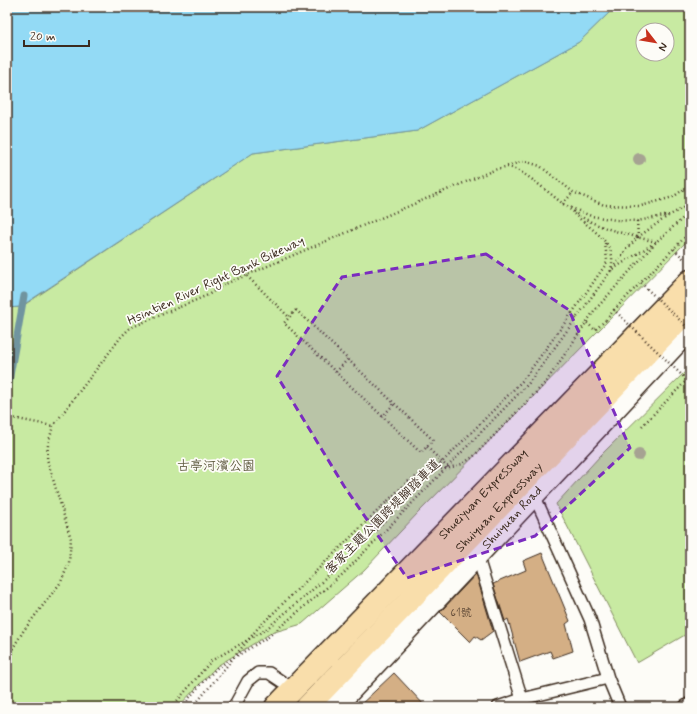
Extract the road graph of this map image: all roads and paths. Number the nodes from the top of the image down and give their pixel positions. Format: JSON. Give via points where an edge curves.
{"nodes":[{"id":1,"x":507,"y":166,"type":"junction"},
{"id":2,"x":690,"y":185,"type":"edge"},
{"id":3,"x":573,"y":192,"type":"junction"},
{"id":4,"x":563,"y":204,"type":"junction"},
{"id":5,"x":690,"y":204,"type":"edge"},
{"id":6,"x":690,"y":212,"type":"edge"},
{"id":7,"x":670,"y":215,"type":"junction"},
{"id":8,"x":637,"y":221,"type":"junction"},
{"id":9,"x":690,"y":232,"type":"edge"},
{"id":10,"x":638,"y":237,"type":"junction"},
{"id":11,"x":605,"y":241,"type":"junction"},
{"id":12,"x":656,"y":242,"type":"junction"},
{"id":13,"x":674,"y":249,"type":"junction"},
{"id":14,"x":690,"y":265,"type":"edge"},
{"id":15,"x":610,"y":271,"type":"junction"},
{"id":16,"x":246,"y":276,"type":"junction"},
{"id":17,"x":690,"y":281,"type":"edge"},
{"id":18,"x":641,"y":283,"type":"junction"},
{"id":19,"x":690,"y":308,"type":"edge"},
{"id":20,"x":614,"y":310,"type":"junction"},
{"id":21,"x":289,"y":317,"type":"junction"},
{"id":22,"x":587,"y":323,"type":"junction"},
{"id":23,"x":690,"y":329,"type":"edge"},
{"id":24,"x":348,"y":359,"type":"junction"},
{"id":25,"x":336,"y":372,"type":"junction"},
{"id":26,"x":690,"y":376,"type":"edge"},
{"id":27,"x":687,"y":380,"type":"junction"},
{"id":28,"x":395,"y":403,"type":"junction"},
{"id":29,"x":7,"y":417,"type":"edge"},
{"id":30,"x":382,"y":417,"type":"junction"},
{"id":31,"x":53,"y":426,"type":"junction"},
{"id":32,"x":642,"y":426,"type":"dead end"},
{"id":33,"x":426,"y":447,"type":"junction"},
{"id":34,"x":449,"y":468,"type":"junction"},
{"id":35,"x":534,"y":495,"type":"junction"},
{"id":36,"x":478,"y":555,"type":"junction"},
{"id":37,"x":7,"y":664,"type":"edge"},
{"id":38,"x":608,"y":678,"type":"junction"},
{"id":39,"x":292,"y":689,"type":"junction"},
{"id":40,"x":522,"y":699,"type":"junction"},
{"id":41,"x":690,"y":703,"type":"edge"},
{"id":42,"x":172,"y":707,"type":"edge"},
{"id":43,"x":182,"y":707,"type":"edge"},
{"id":44,"x":193,"y":707,"type":"edge"},
{"id":45,"x":233,"y":707,"type":"edge"},
{"id":46,"x":276,"y":707,"type":"edge"},
{"id":47,"x":307,"y":707,"type":"edge"},
{"id":48,"x":334,"y":707,"type":"edge"},
{"id":49,"x":498,"y":707,"type":"edge"},
{"id":50,"x":620,"y":707,"type":"edge"},
{"id":51,"x":684,"y":707,"type":"edge"}],
"edges":[{"from":1,"to":3,"type":"path","name":"Hsintien River Right Bank Bikeway","via":[[524,160],[540,166]]},
{"from":1,"to":4,"type":"path","via":[[531,178]]},
{"from":1,"to":16,"type":"path","name":"Hsintien River Right Bank Bikeway"},
{"from":2,"to":3,"type":"path","name":"Hsintien River Right Bank Bikeway","via":[[673,197],[641,206],[604,205]]},
{"from":3,"to":4,"type":"path"},
{"from":4,"to":8,"type":"path","via":[[591,216]]},
{"from":4,"to":10,"type":"path","via":[[596,224]]},
{"from":4,"to":11,"type":"path"},
{"from":5,"to":7,"type":"path"},
{"from":6,"to":12,"type":"path"},
{"from":7,"to":8,"type":"path"},
{"from":7,"to":10,"type":"path","name":"客家主題公園跨堤腳踏車道"},
{"from":8,"to":10,"type":"path"},
{"from":9,"to":13,"type":"path"},
{"from":10,"to":12,"type":"path"},
{"from":10,"to":15,"type":"path","name":"客家主題公園跨堤腳踏車道"},
{"from":11,"to":15,"type":"path","via":[[611,253]]},
{"from":11,"to":42,"type":"path","bridge":true,"via":[[606,264],[523,380],[338,568],[265,630],[212,661]]},
{"from":12,"to":15,"type":"path"},
{"from":12,"to":22,"type":"path","via":[[594,311]]},
{"from":13,"to":14,"type":"path"},
{"from":13,"to":18,"type":"path"},
{"from":15,"to":43,"type":"path","name":"客家主題公園跨堤腳踏車道","bridge":true,"via":[[528,384],[343,574],[268,638],[217,668]]},
{"from":16,"to":21,"type":"path"},
{"from":16,"to":31,"type":"path","name":"Hsintien River Right Bank Bikeway","via":[[130,328]]},
{"from":17,"to":39,"type":"highway","name":"Shueiyuan Expressway"},
{"from":18,"to":20,"type":"path"},
{"from":18,"to":23,"type":"path","bridge":true},
{"from":19,"to":47,"type":"highway","name":"Shuiyuan Expressway"},
{"from":20,"to":22,"type":"path","bridge":true,"via":[[595,330]]},
{"from":20,"to":27,"type":"path","bridge":true},
{"from":21,"to":24,"type":"path","via":[[296,310]]},
{"from":21,"to":25,"type":"path","via":[[284,323]]},
{"from":22,"to":34,"type":"path","via":[[536,394],[473,457]]},
{"from":23,"to":35,"type":"main road","name":"Shuiyuan Road"},
{"from":24,"to":25,"type":"path"},
{"from":24,"to":28,"type":"path"},
{"from":25,"to":30,"type":"path"},
{"from":26,"to":27,"type":"path","bridge":true},
{"from":27,"to":32,"type":"path"},
{"from":28,"to":30,"type":"path"},
{"from":28,"to":33,"type":"path","via":[[433,440]]},
{"from":29,"to":31,"type":"path"},
{"from":30,"to":33,"type":"path","via":[[421,453]]},
{"from":31,"to":37,"type":"path","name":"Hsintien River Right Bank Bikeway","via":[[47,459],[71,539],[69,563],[61,582],[24,630]]},
{"from":33,"to":34,"type":"path"},
{"from":34,"to":44,"type":"path","via":[[429,470],[407,482],[258,628]]},
{"from":35,"to":36,"type":"main road","name":"Shuiyuan Road"},
{"from":35,"to":38,"type":"lane","via":[[590,619]]},
{"from":36,"to":40,"type":"lane"},
{"from":36,"to":48,"type":"main road","name":"Shuiyuan Road"},
{"from":38,"to":40,"type":"lane"},
{"from":38,"to":50,"type":"lane"},
{"from":39,"to":45,"type":"lane","via":[[268,673],[258,673],[248,681]]},
{"from":39,"to":46,"type":"highway","name":"Shueiyuan Expressway"},
{"from":40,"to":49,"type":"lane"},
{"from":41,"to":51,"type":"lane"}]}
